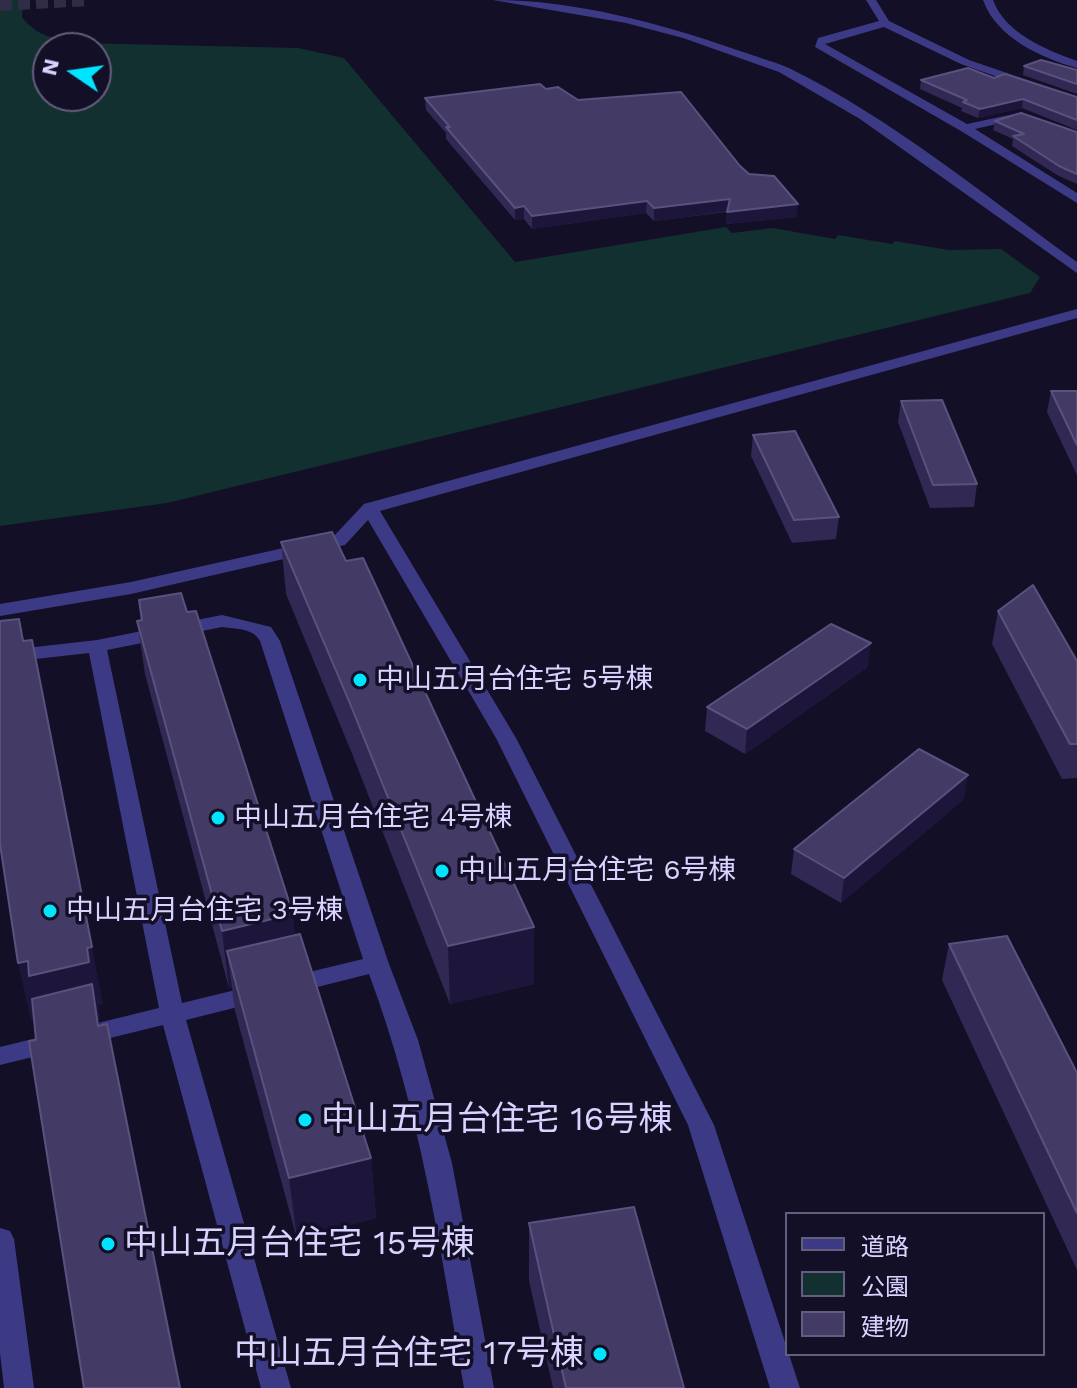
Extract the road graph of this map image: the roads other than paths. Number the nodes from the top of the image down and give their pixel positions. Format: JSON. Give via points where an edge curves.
{"nodes":[{"id":1,"x":498,"y":0,"type":"edge"},
{"id":2,"x":871,"y":0,"type":"edge"},
{"id":3,"x":988,"y":0,"type":"edge"},
{"id":4,"x":885,"y":23,"type":"junction"},
{"id":5,"x":1077,"y":65,"type":"edge"},
{"id":6,"x":1074,"y":100,"type":"edge"},
{"id":7,"x":965,"y":128,"type":"junction"},
{"id":8,"x":1077,"y":199,"type":"edge"},
{"id":9,"x":1077,"y":269,"type":"edge"},
{"id":10,"x":1077,"y":313,"type":"edge"},
{"id":11,"x":370,"y":508,"type":"junction"},
{"id":12,"x":0,"y":610,"type":"edge"},
{"id":13,"x":97,"y":646,"type":"junction"},
{"id":14,"x":0,"y":657,"type":"edge"},
{"id":15,"x":377,"y":964,"type":"junction"},
{"id":16,"x":172,"y":1014,"type":"junction"},
{"id":17,"x":0,"y":1056,"type":"edge"},
{"id":18,"x":0,"y":1239,"type":"edge"},
{"id":19,"x":19,"y":1388,"type":"edge"},
{"id":20,"x":276,"y":1388,"type":"edge"},
{"id":21,"x":479,"y":1388,"type":"edge"},
{"id":22,"x":785,"y":1388,"type":"edge"}],
"edges":[{"from":1,"to":9,"type":"street","via":[[627,20],[783,70],[864,116]]},
{"from":2,"to":4,"type":"street"},
{"from":3,"to":5,"type":"street","via":[[989,10],[1014,33]]},
{"from":4,"to":6,"type":"street","via":[[965,62]]},
{"from":4,"to":7,"type":"street","via":[[819,45]]},
{"from":6,"to":7,"type":"street"},
{"from":7,"to":8,"type":"street"},
{"from":10,"to":11,"type":"street"},
{"from":11,"to":12,"type":"street","via":[[339,541],[131,588]]},
{"from":11,"to":22,"type":"street","via":[[506,738],[701,1125]]},
{"from":13,"to":14,"type":"street"},
{"from":13,"to":15,"type":"street","via":[[222,621],[264,631]]},
{"from":13,"to":16,"type":"street"},
{"from":15,"to":16,"type":"street"},
{"from":15,"to":21,"type":"street","via":[[406,1040],[439,1163]]},
{"from":16,"to":17,"type":"street"},
{"from":16,"to":20,"type":"street"},
{"from":18,"to":19,"type":"street"}]}
